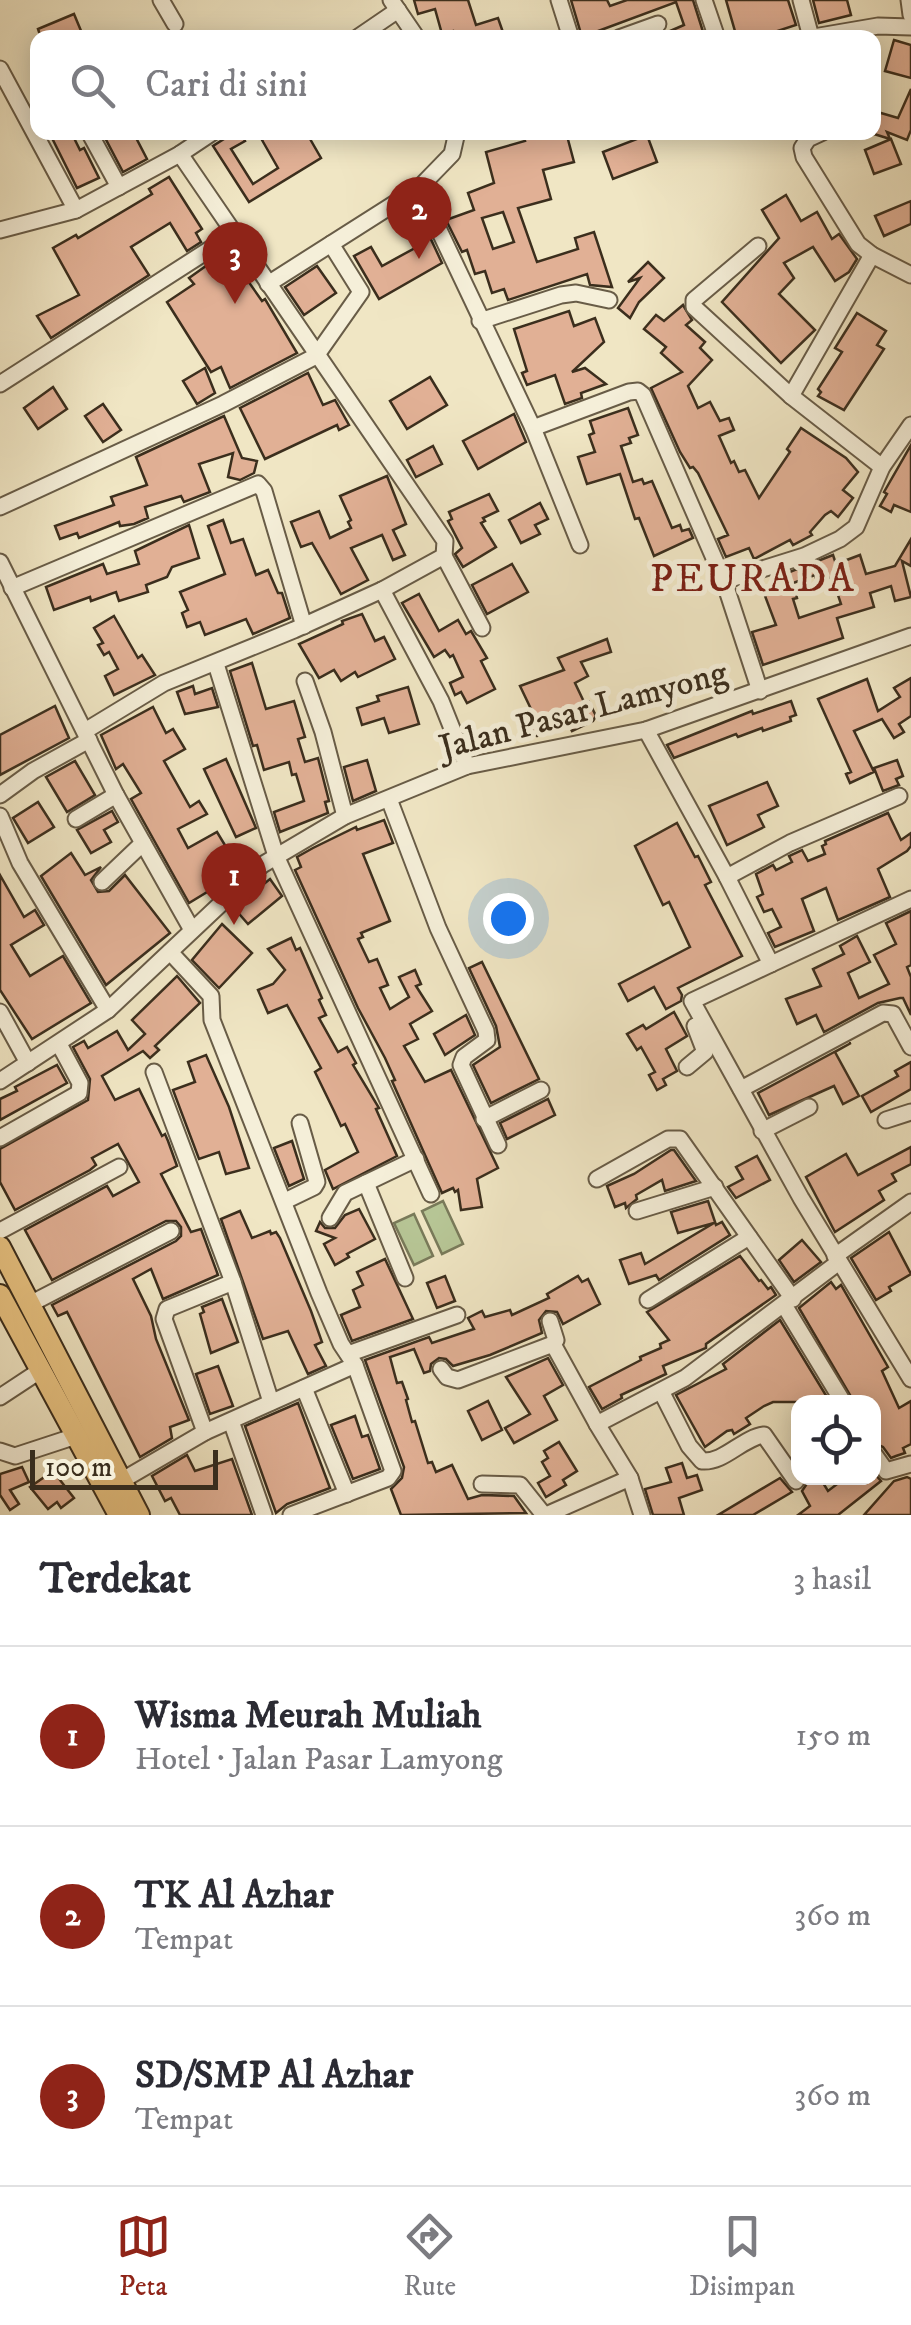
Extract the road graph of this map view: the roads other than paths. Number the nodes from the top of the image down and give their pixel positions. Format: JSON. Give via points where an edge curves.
{"nodes":[{"id":1,"x":162,"y":0,"type":"edge"},
{"id":2,"x":559,"y":0,"type":"edge"},
{"id":3,"x":704,"y":0,"type":"edge"},
{"id":4,"x":801,"y":0,"type":"edge"},
{"id":5,"x":909,"y":0,"type":"edge"},
{"id":6,"x":394,"y":5,"type":"edge"},
{"id":7,"x":911,"y":15,"type":"edge"},
{"id":8,"x":175,"y":24,"type":"dead end"},
{"id":9,"x":658,"y":24,"type":"dead end"},
{"id":10,"x":911,"y":27,"type":"edge"},
{"id":11,"x":366,"y":30,"type":"edge"},
{"id":12,"x":411,"y":30,"type":"edge"},
{"id":13,"x":568,"y":30,"type":"edge"},
{"id":14,"x":641,"y":30,"type":"edge"},
{"id":15,"x":715,"y":30,"type":"edge"},
{"id":16,"x":808,"y":30,"type":"edge"},
{"id":17,"x":863,"y":30,"type":"edge"},
{"id":18,"x":0,"y":69,"type":"edge"},
{"id":19,"x":30,"y":125,"type":"edge"},
{"id":20,"x":38,"y":140,"type":"edge"},
{"id":21,"x":93,"y":140,"type":"edge"},
{"id":22,"x":201,"y":140,"type":"edge"},
{"id":23,"x":455,"y":140,"type":"edge"},
{"id":24,"x":807,"y":140,"type":"edge"},
{"id":25,"x":180,"y":154,"type":"junction"},
{"id":26,"x":119,"y":187,"type":"junction"},
{"id":27,"x":418,"y":188,"type":"junction"},
{"id":28,"x":76,"y":210,"type":"junction"},
{"id":29,"x":0,"y":230,"type":"edge"},
{"id":30,"x":232,"y":235,"type":"junction"},
{"id":31,"x":331,"y":244,"type":"junction"},
{"id":32,"x":758,"y":246,"type":"dead end"},
{"id":33,"x":872,"y":255,"type":"junction"},
{"id":34,"x":911,"y":275,"type":"edge"},
{"id":35,"x":268,"y":284,"type":"junction"},
{"id":36,"x":609,"y":300,"type":"dead end"},
{"id":37,"x":480,"y":321,"type":"junction"},
{"id":38,"x":316,"y":356,"type":"junction"},
{"id":39,"x":0,"y":384,"type":"edge"},
{"id":40,"x":790,"y":396,"type":"junction"},
{"id":41,"x":911,"y":425,"type":"edge"},
{"id":42,"x":534,"y":428,"type":"junction"},
{"id":43,"x":882,"y":468,"type":"junction"},
{"id":44,"x":0,"y":507,"type":"edge"},
{"id":45,"x":580,"y":545,"type":"dead end"},
{"id":46,"x":444,"y":556,"type":"junction"},
{"id":47,"x":0,"y":562,"type":"edge"},
{"id":48,"x":724,"y":581,"type":"junction"},
{"id":49,"x":12,"y":588,"type":"junction"},
{"id":50,"x":382,"y":590,"type":"junction"},
{"id":51,"x":304,"y":626,"type":"junction"},
{"id":52,"x":482,"y":628,"type":"dead end"},
{"id":53,"x":911,"y":636,"type":"edge"},
{"id":54,"x":216,"y":664,"type":"junction"},
{"id":55,"x":305,"y":681,"type":"dead end"},
{"id":56,"x":760,"y":691,"type":"junction"},
{"id":57,"x":646,"y":730,"type":"junction"},
{"id":58,"x":87,"y":735,"type":"junction"},
{"id":59,"x":467,"y":766,"type":"junction"},
{"id":60,"x":0,"y":794,"type":"edge"},
{"id":61,"x":116,"y":795,"type":"junction"},
{"id":62,"x":899,"y":796,"type":"dead end"},
{"id":63,"x":390,"y":799,"type":"junction"},
{"id":64,"x":0,"y":816,"type":"edge"},
{"id":65,"x":345,"y":816,"type":"junction"},
{"id":66,"x":76,"y":819,"type":"dead end"},
{"id":67,"x":143,"y":843,"type":"junction"},
{"id":68,"x":276,"y":856,"type":"junction"},
{"id":69,"x":727,"y":876,"type":"junction"},
{"id":70,"x":102,"y":882,"type":"dead end"},
{"id":71,"x":911,"y":899,"type":"edge"},
{"id":72,"x":192,"y":930,"type":"junction"},
{"id":73,"x":170,"y":952,"type":"junction"},
{"id":74,"x":771,"y":964,"type":"junction"},
{"id":75,"x":692,"y":1001,"type":"junction"},
{"id":76,"x":108,"y":1010,"type":"junction"},
{"id":77,"x":0,"y":1012,"type":"edge"},
{"id":78,"x":59,"y":1044,"type":"junction"},
{"id":79,"x":911,"y":1047,"type":"edge"},
{"id":80,"x":28,"y":1063,"type":"junction"},
{"id":81,"x":687,"y":1066,"type":"dead end"},
{"id":82,"x":154,"y":1072,"type":"dead end"},
{"id":83,"x":0,"y":1081,"type":"edge"},
{"id":84,"x":741,"y":1089,"type":"junction"},
{"id":85,"x":541,"y":1090,"type":"dead end"},
{"id":86,"x":809,"y":1107,"type":"dead end"},
{"id":87,"x":911,"y":1112,"type":"edge"},
{"id":88,"x":484,"y":1119,"type":"junction"},
{"id":89,"x":886,"y":1120,"type":"dead end"},
{"id":90,"x":300,"y":1123,"type":"dead end"},
{"id":91,"x":762,"y":1131,"type":"junction"},
{"id":92,"x":0,"y":1138,"type":"edge"},
{"id":93,"x":498,"y":1145,"type":"dead end"},
{"id":94,"x":416,"y":1159,"type":"junction"},
{"id":95,"x":119,"y":1167,"type":"dead end"},
{"id":96,"x":596,"y":1179,"type":"dead end"},
{"id":97,"x":366,"y":1183,"type":"junction"},
{"id":98,"x":715,"y":1186,"type":"junction"},
{"id":99,"x":431,"y":1194,"type":"dead end"},
{"id":100,"x":285,"y":1202,"type":"junction"},
{"id":101,"x":911,"y":1202,"type":"edge"},
{"id":102,"x":637,"y":1211,"type":"dead end"},
{"id":103,"x":330,"y":1218,"type":"dead end"},
{"id":104,"x":0,"y":1231,"type":"edge"},
{"id":105,"x":171,"y":1231,"type":"dead end"},
{"id":106,"x":748,"y":1238,"type":"junction"},
{"id":107,"x":0,"y":1247,"type":"edge"},
{"id":108,"x":837,"y":1259,"type":"junction"},
{"id":109,"x":404,"y":1278,"type":"dead end"},
{"id":110,"x":233,"y":1282,"type":"junction"},
{"id":111,"x":0,"y":1295,"type":"edge"},
{"id":112,"x":648,"y":1300,"type":"dead end"},
{"id":113,"x":789,"y":1302,"type":"junction"},
{"id":114,"x":32,"y":1304,"type":"junction"},
{"id":115,"x":457,"y":1315,"type":"dead end"},
{"id":116,"x":550,"y":1321,"type":"dead end"},
{"id":117,"x":553,"y":1344,"type":"junction"},
{"id":118,"x":352,"y":1360,"type":"junction"},
{"id":119,"x":441,"y":1369,"type":"dead end"},
{"id":120,"x":41,"y":1370,"type":"junction"},
{"id":121,"x":911,"y":1379,"type":"edge"},
{"id":122,"x":304,"y":1388,"type":"junction"},
{"id":123,"x":662,"y":1393,"type":"junction"},
{"id":124,"x":839,"y":1395,"type":"edge"},
{"id":125,"x":0,"y":1396,"type":"edge"},
{"id":126,"x":272,"y":1402,"type":"junction"},
{"id":127,"x":230,"y":1421,"type":"junction"},
{"id":128,"x":597,"y":1424,"type":"junction"},
{"id":129,"x":205,"y":1432,"type":"junction"},
{"id":130,"x":76,"y":1436,"type":"junction"},
{"id":131,"x":0,"y":1450,"type":"edge"},
{"id":132,"x":881,"y":1464,"type":"edge"},
{"id":133,"x":911,"y":1464,"type":"edge"},
{"id":134,"x":791,"y":1474,"type":"edge"},
{"id":135,"x":630,"y":1478,"type":"junction"},
{"id":136,"x":121,"y":1481,"type":"junction"},
{"id":137,"x":482,"y":1484,"type":"dead end"},
{"id":138,"x":347,"y":1494,"type":"junction"},
{"id":139,"x":119,"y":1515,"type":"edge"},
{"id":140,"x":139,"y":1515,"type":"edge"},
{"id":141,"x":264,"y":1515,"type":"edge"},
{"id":142,"x":291,"y":1515,"type":"edge"},
{"id":143,"x":545,"y":1515,"type":"edge"},
{"id":144,"x":642,"y":1515,"type":"edge"}],
"edges":[{"from":1,"to":8,"type":"street"},
{"from":2,"to":13,"type":"street"},
{"from":3,"to":15,"type":"street"},
{"from":4,"to":16,"type":"street"},
{"from":5,"to":7,"type":"street"},
{"from":6,"to":11,"type":"street"},
{"from":6,"to":12,"type":"street"},
{"from":9,"to":14,"type":"street"},
{"from":10,"to":17,"type":"street"},
{"from":18,"to":19,"type":"street"},
{"from":20,"to":28,"type":"street"},
{"from":21,"to":26,"type":"street"},
{"from":22,"to":25,"type":"street"},
{"from":23,"to":27,"type":"street","via":[[452,154]]},
{"from":24,"to":33,"type":"street","via":[[804,158],[858,244]]},
{"from":25,"to":26,"type":"street"},
{"from":25,"to":30,"type":"street"},
{"from":26,"to":28,"type":"street"},
{"from":27,"to":31,"type":"street"},
{"from":27,"to":37,"type":"street"},
{"from":28,"to":29,"type":"street"},
{"from":30,"to":35,"type":"street"},
{"from":30,"to":39,"type":"street"},
{"from":31,"to":35,"type":"street"},
{"from":31,"to":38,"type":"street","via":[[361,292]]},
{"from":32,"to":40,"type":"street","via":[[694,300],[694,307]]},
{"from":33,"to":34,"type":"street"},
{"from":33,"to":40,"type":"street"},
{"from":35,"to":38,"type":"street"},
{"from":36,"to":37,"type":"street","via":[[560,295]]},
{"from":37,"to":42,"type":"street"},
{"from":38,"to":44,"type":"street"},
{"from":38,"to":46,"type":"street","via":[[445,541]]},
{"from":40,"to":43,"type":"street"},
{"from":41,"to":43,"type":"street"},
{"from":42,"to":45,"type":"street"},
{"from":42,"to":48,"type":"street","via":[[629,392],[643,395]]},
{"from":43,"to":48,"type":"street","via":[[856,527],[840,540]]},
{"from":46,"to":50,"type":"street"},
{"from":46,"to":52,"type":"street"},
{"from":47,"to":49,"type":"street"},
{"from":48,"to":56,"type":"street"},
{"from":49,"to":51,"type":"street","via":[[258,484]]},
{"from":49,"to":58,"type":"street"},
{"from":50,"to":51,"type":"street"},
{"from":50,"to":59,"type":"street"},
{"from":51,"to":54,"type":"street"},
{"from":53,"to":56,"type":"street","name":"Jalan Pasar Lamyong"},
{"from":54,"to":58,"type":"street","via":[[164,683]]},
{"from":54,"to":68,"type":"street"},
{"from":55,"to":65,"type":"street"},
{"from":56,"to":57,"type":"street","name":"Jalan Pasar Lamyong"},
{"from":57,"to":59,"type":"street","name":"Jalan Pasar Lamyong"},
{"from":57,"to":69,"type":"street"},
{"from":58,"to":60,"type":"street"},
{"from":58,"to":61,"type":"street"},
{"from":59,"to":63,"type":"street","name":"Jalan Pasar Lamyong"},
{"from":61,"to":66,"type":"street"},
{"from":61,"to":67,"type":"street"},
{"from":62,"to":69,"type":"street"},
{"from":63,"to":65,"type":"street","name":"Jalan Pasar Lamyong"},
{"from":63,"to":88,"type":"street","via":[[486,1031],[487,1040],[461,1065]]},
{"from":64,"to":76,"type":"street","via":[[20,863]]},
{"from":65,"to":68,"type":"street","name":"Jalan Pasar Lamyong"},
{"from":67,"to":70,"type":"street"},
{"from":67,"to":72,"type":"street"},
{"from":68,"to":72,"type":"street","name":"Jalan Pasar Lamyong"},
{"from":68,"to":94,"type":"street"},
{"from":69,"to":74,"type":"street"},
{"from":71,"to":74,"type":"street"},
{"from":72,"to":73,"type":"street","name":"Jalan Pasar Lamyong"},
{"from":73,"to":76,"type":"street","name":"Jalan Pasar Lamyong"},
{"from":73,"to":100,"type":"street","via":[[211,996],[212,1020]]},
{"from":74,"to":75,"type":"street"},
{"from":75,"to":81,"type":"street","via":[[686,1010],[705,1052]]},
{"from":75,"to":84,"type":"street"},
{"from":76,"to":78,"type":"street","name":"Jalan Pasar Lamyong"},
{"from":77,"to":80,"type":"street"},
{"from":78,"to":80,"type":"street","name":"Jalan Pasar Lamyong"},
{"from":78,"to":92,"type":"street","via":[[80,1092]]},
{"from":79,"to":84,"type":"street","via":[[893,1014],[883,1013]]},
{"from":80,"to":83,"type":"street","name":"Jalan Pasar Lamyong"},
{"from":82,"to":110,"type":"street"},
{"from":84,"to":91,"type":"street"},
{"from":85,"to":88,"type":"street"},
{"from":86,"to":91,"type":"street"},
{"from":87,"to":89,"type":"street"},
{"from":88,"to":93,"type":"street"},
{"from":90,"to":100,"type":"street","via":[[316,1182]]},
{"from":91,"to":108,"type":"street"},
{"from":94,"to":97,"type":"street"},
{"from":94,"to":99,"type":"street"},
{"from":95,"to":104,"type":"street"},
{"from":96,"to":98,"type":"street","via":[[676,1137]]},
{"from":97,"to":103,"type":"street","via":[[341,1197]]},
{"from":97,"to":109,"type":"street"},
{"from":98,"to":102,"type":"street"},
{"from":98,"to":106,"type":"street"},
{"from":100,"to":118,"type":"street"},
{"from":101,"to":108,"type":"street"},
{"from":105,"to":114,"type":"street"},
{"from":106,"to":112,"type":"street"},
{"from":106,"to":113,"type":"street"},
{"from":107,"to":114,"type":"main road"},
{"from":108,"to":113,"type":"street"},
{"from":108,"to":121,"type":"street"},
{"from":110,"to":126,"type":"street"},
{"from":110,"to":129,"type":"street","via":[[167,1308],[164,1319]]},
{"from":111,"to":120,"type":"main road"},
{"from":113,"to":123,"type":"street"},
{"from":113,"to":124,"type":"street"},
{"from":114,"to":136,"type":"main road"},
{"from":115,"to":118,"type":"street"},
{"from":116,"to":117,"type":"street"},
{"from":117,"to":119,"type":"street","via":[[458,1380]]},
{"from":117,"to":128,"type":"street"},
{"from":118,"to":122,"type":"street"},
{"from":118,"to":138,"type":"street","via":[[393,1471]]},
{"from":120,"to":125,"type":"street"},
{"from":120,"to":130,"type":"main road"},
{"from":122,"to":126,"type":"street"},
{"from":122,"to":138,"type":"street"},
{"from":123,"to":128,"type":"street"},
{"from":123,"to":134,"type":"street","via":[[702,1462],[764,1435]]},
{"from":126,"to":127,"type":"street"},
{"from":127,"to":129,"type":"street"},
{"from":127,"to":141,"type":"street"},
{"from":128,"to":135,"type":"street"},
{"from":129,"to":136,"type":"street"},
{"from":130,"to":131,"type":"street","via":[[16,1456]]},
{"from":130,"to":139,"type":"main road"},
{"from":132,"to":133,"type":"street","via":[[886,1471]]},
{"from":135,"to":143,"type":"street"},
{"from":135,"to":144,"type":"street"},
{"from":136,"to":140,"type":"main road"},
{"from":137,"to":143,"type":"street","via":[[520,1486]]},
{"from":138,"to":142,"type":"street"}]}
